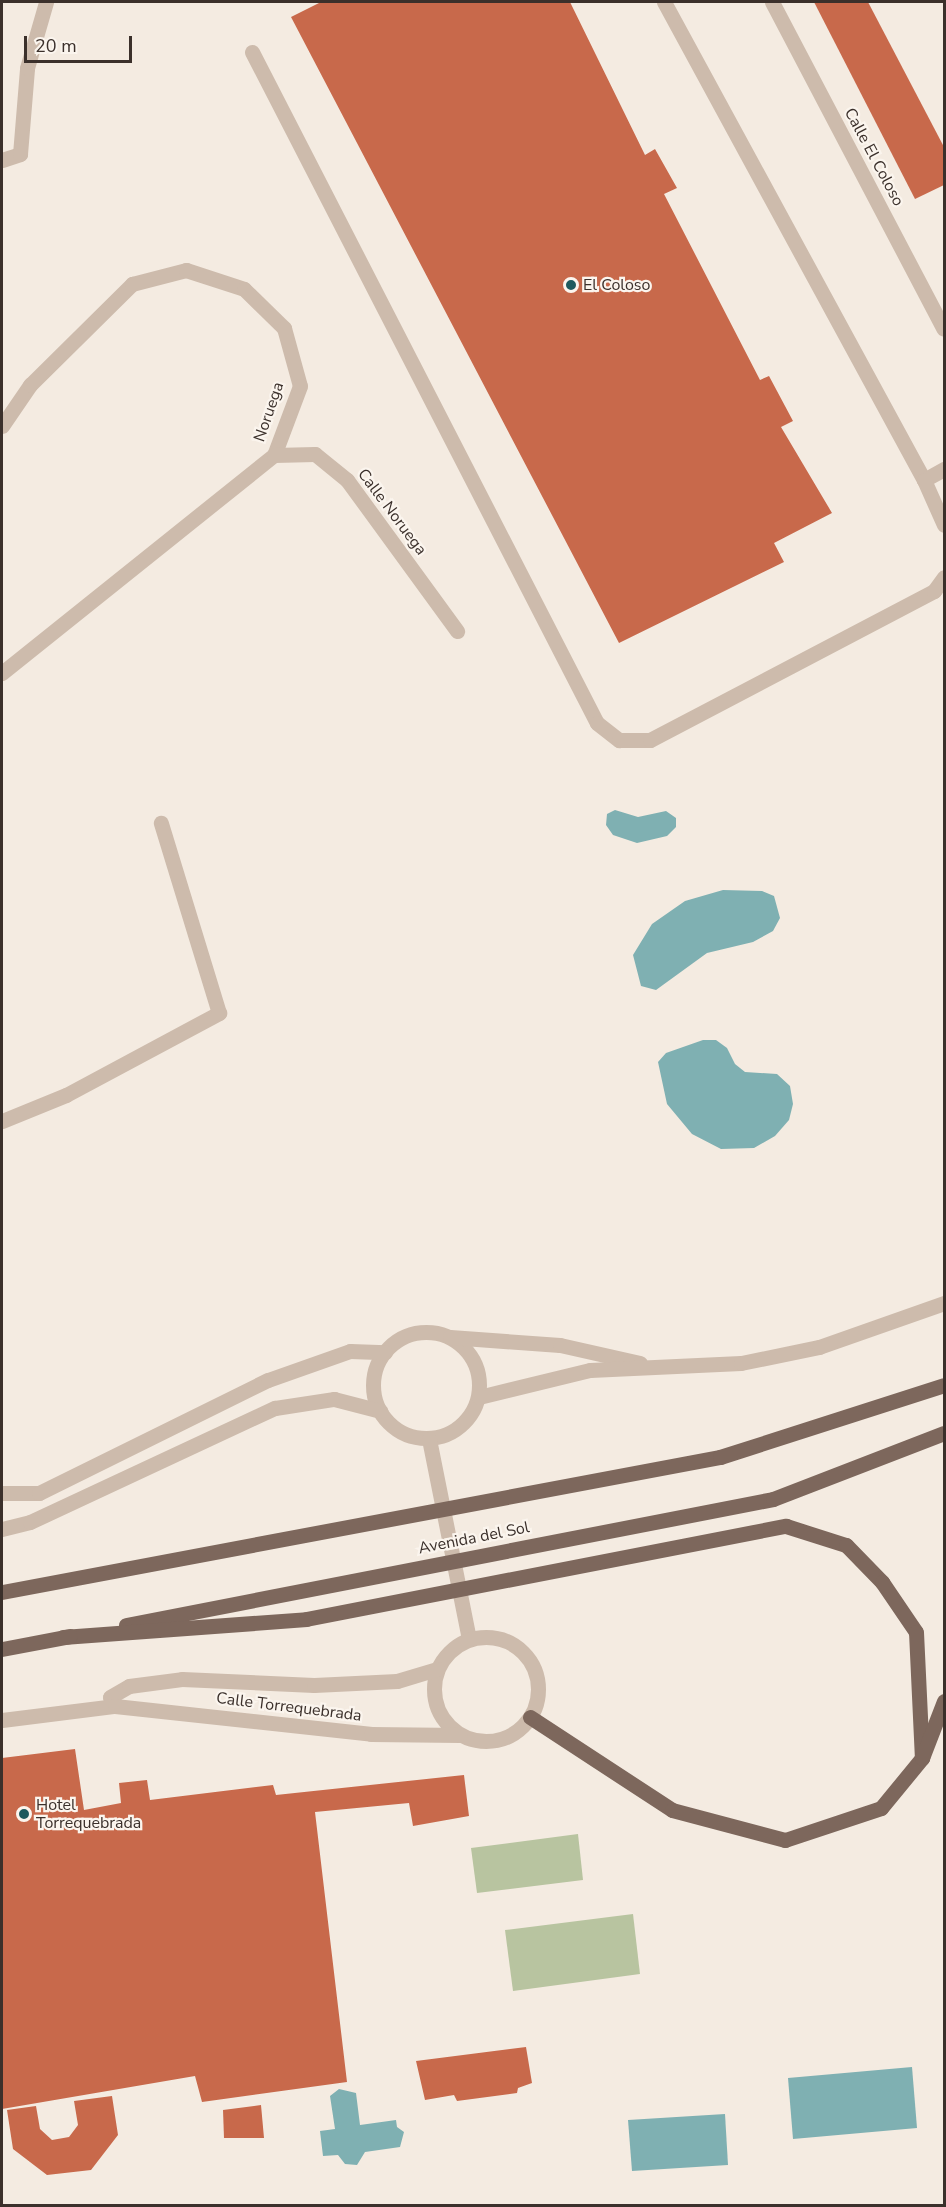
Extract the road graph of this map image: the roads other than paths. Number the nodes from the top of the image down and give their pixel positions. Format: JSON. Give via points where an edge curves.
{"nodes":[{"id":1,"x":46,"y":2,"type":"edge"},
{"id":2,"x":664,"y":2,"type":"edge"},
{"id":3,"x":772,"y":2,"type":"edge"},
{"id":4,"x":252,"y":52,"type":"dead end"},
{"id":5,"x":2,"y":160,"type":"edge"},
{"id":6,"x":945,"y":330,"type":"edge"},
{"id":7,"x":2,"y":426,"type":"edge"},
{"id":8,"x":274,"y":455,"type":"junction"},
{"id":9,"x":945,"y":469,"type":"edge"},
{"id":10,"x":924,"y":480,"type":"junction"},
{"id":11,"x":945,"y":525,"type":"edge"},
{"id":12,"x":945,"y":577,"type":"edge"},
{"id":13,"x":457,"y":631,"type":"dead end"},
{"id":14,"x":2,"y":673,"type":"edge"},
{"id":15,"x":160,"y":823,"type":"dead end"},
{"id":16,"x":2,"y":1121,"type":"edge"},
{"id":17,"x":945,"y":1303,"type":"edge"},
{"id":18,"x":450,"y":1337,"type":"junction"},
{"id":19,"x":385,"y":1352,"type":"junction"},
{"id":20,"x":663,"y":1368,"type":"junction"},
{"id":21,"x":945,"y":1385,"type":"edge"},
{"id":22,"x":479,"y":1397,"type":"junction"},
{"id":23,"x":380,"y":1411,"type":"junction"},
{"id":24,"x":945,"y":1433,"type":"edge"},
{"id":25,"x":429,"y":1439,"type":"junction"},
{"id":26,"x":2,"y":1493,"type":"edge"},
{"id":27,"x":2,"y":1529,"type":"edge"},
{"id":28,"x":2,"y":1592,"type":"edge"},
{"id":29,"x":63,"y":1637,"type":"junction"},
{"id":30,"x":469,"y":1639,"type":"junction"},
{"id":31,"x":2,"y":1649,"type":"edge"},
{"id":32,"x":437,"y":1669,"type":"junction"},
{"id":33,"x":945,"y":1701,"type":"edge"},
{"id":34,"x":115,"y":1706,"type":"junction"},
{"id":35,"x":530,"y":1717,"type":"junction"},
{"id":36,"x":2,"y":1720,"type":"edge"},
{"id":37,"x":460,"y":1735,"type":"junction"},
{"id":38,"x":922,"y":1758,"type":"junction"}],
"edges":[{"from":1,"to":5,"type":"street","via":[[27,68],[20,154]]},
{"from":2,"to":10,"type":"street"},
{"from":3,"to":6,"type":"street","name":"Calle El Coloso"},
{"from":4,"to":12,"type":"street","via":[[597,723],[619,740],[650,740],[934,591]]},
{"from":7,"to":8,"type":"street","name":"Noruega","via":[[30,385],[132,284],[186,270],[244,289],[284,328],[300,387]]},
{"from":8,"to":13,"type":"street","name":"Calle Noruega","via":[[315,454],[347,480]]},
{"from":8,"to":14,"type":"street","name":"Noruega"},
{"from":9,"to":10,"type":"street"},
{"from":10,"to":11,"type":"street"},
{"from":15,"to":16,"type":"street","via":[[219,1012],[66,1095]]},
{"from":17,"to":20,"type":"street","via":[[819,1347],[741,1363]]},
{"from":18,"to":19,"type":"street","via":[[436,1333],[408,1335]]},
{"from":18,"to":20,"type":"street","via":[[560,1345]]},
{"from":18,"to":22,"type":"street","via":[[475,1362],[480,1379]]},
{"from":19,"to":23,"type":"street","via":[[374,1381]]},
{"from":19,"to":26,"type":"street","via":[[350,1351],[268,1380],[39,1493]]},
{"from":20,"to":22,"type":"street","via":[[590,1371]]},
{"from":21,"to":28,"type":"main road","via":[[720,1457]]},
{"from":22,"to":25,"type":"street","via":[[461,1426]]},
{"from":23,"to":25,"type":"street","via":[[400,1432]]},
{"from":23,"to":27,"type":"street","via":[[334,1399],[275,1408],[30,1522]]},
{"from":24,"to":29,"type":"main road","name":"Avenida del Sol","via":[[773,1499]]},
{"from":25,"to":30,"type":"street"},
{"from":29,"to":31,"type":"main road","name":"Avenida del Sol"},
{"from":29,"to":38,"type":"main road","via":[[306,1619],[786,1526],[846,1545],[882,1582],[916,1632]]},
{"from":30,"to":32,"type":"street","via":[[455,1645]]},
{"from":30,"to":35,"type":"street","via":[[501,1638],[527,1656],[538,1686]]},
{"from":32,"to":34,"type":"street","name":"Calle Torrequebrada","via":[[397,1680],[314,1685],[182,1679],[129,1686],[110,1697]]},
{"from":32,"to":37,"type":"street","via":[[433,1683],[439,1713]]},
{"from":33,"to":38,"type":"main road"},
{"from":34,"to":36,"type":"street","name":"Calle Torrequebrada"},
{"from":34,"to":37,"type":"street","name":"Calle Torrequebrada","via":[[370,1734]]},
{"from":35,"to":37,"type":"street","via":[[506,1737],[475,1740]]},
{"from":35,"to":38,"type":"main road","via":[[672,1810],[785,1840],[881,1808]]}]}
